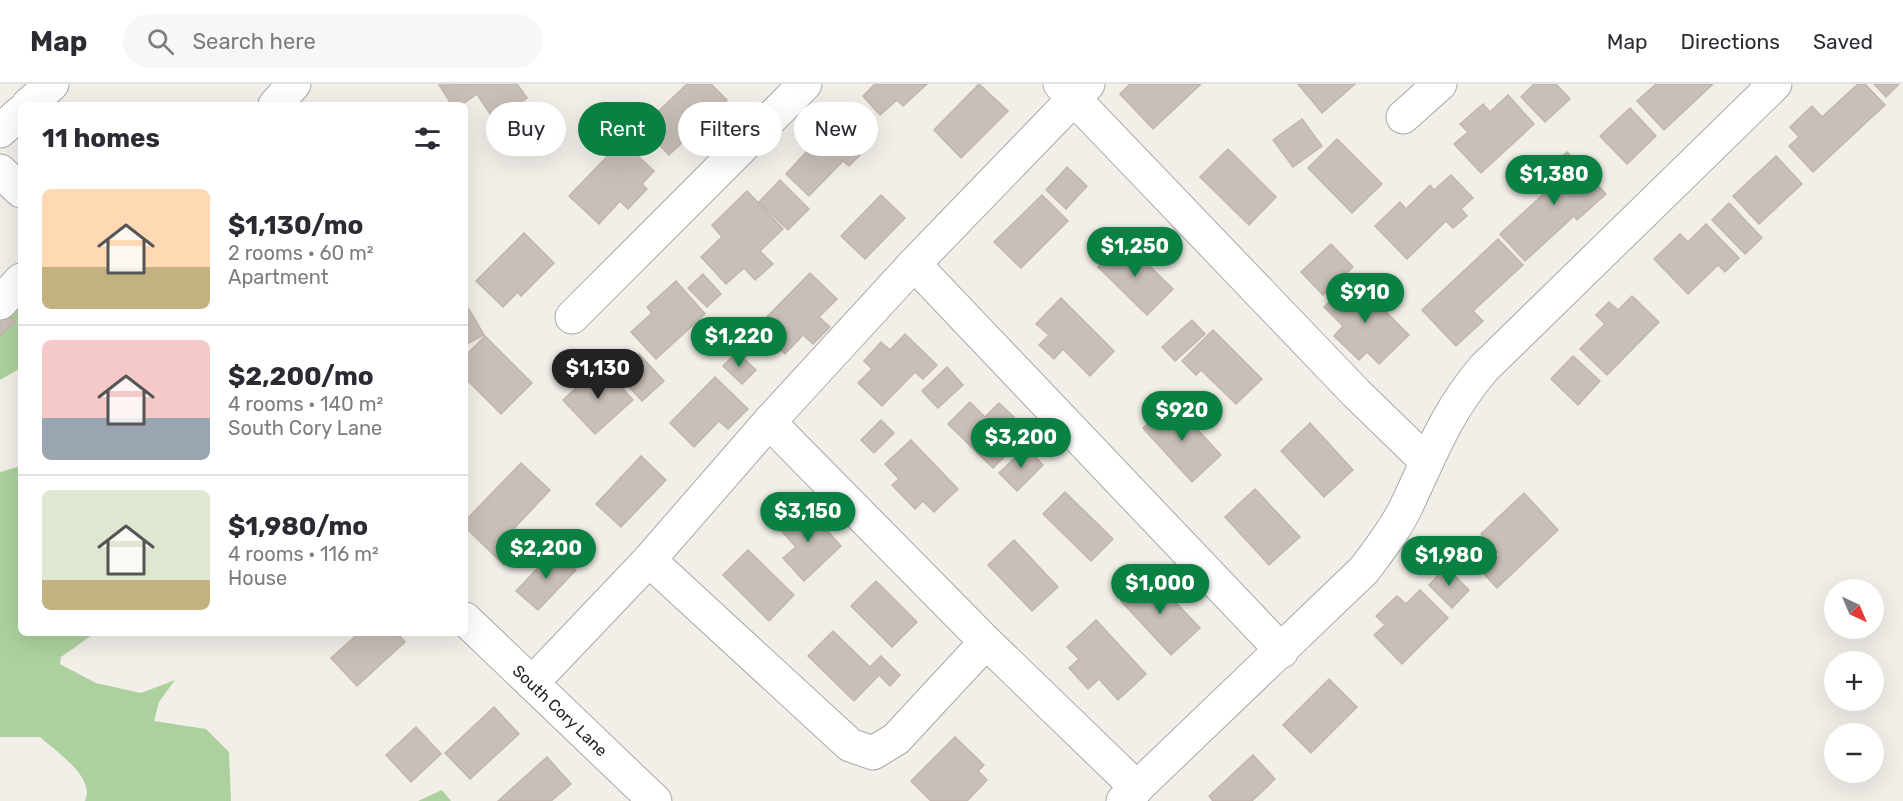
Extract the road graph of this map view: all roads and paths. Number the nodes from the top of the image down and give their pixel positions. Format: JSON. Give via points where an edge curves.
{"nodes":[{"id":1,"x":52,"y":84,"type":"edge"},
{"id":2,"x":294,"y":84,"type":"edge"},
{"id":3,"x":806,"y":84,"type":"edge"},
{"id":4,"x":1440,"y":84,"type":"edge"},
{"id":5,"x":1775,"y":84,"type":"edge"},
{"id":6,"x":1074,"y":89,"type":"edge"},
{"id":7,"x":31,"y":102,"type":"edge"},
{"id":8,"x":278,"y":102,"type":"edge"},
{"id":9,"x":18,"y":115,"type":"edge"},
{"id":10,"x":1402,"y":117,"type":"dead end"},
{"id":11,"x":0,"y":130,"type":"edge"},
{"id":12,"x":0,"y":171,"type":"edge"},
{"id":13,"x":18,"y":188,"type":"edge"},
{"id":14,"x":914,"y":264,"type":"junction"},
{"id":15,"x":18,"y":269,"type":"edge"},
{"id":16,"x":0,"y":272,"type":"edge"},
{"id":17,"x":18,"y":285,"type":"edge"},
{"id":18,"x":0,"y":303,"type":"edge"},
{"id":19,"x":572,"y":317,"type":"dead end"},
{"id":20,"x":769,"y":423,"type":"junction"},
{"id":21,"x":1426,"y":460,"type":"junction"},
{"id":22,"x":649,"y":560,"type":"junction"},
{"id":23,"x":468,"y":622,"type":"edge"},
{"id":24,"x":986,"y":642,"type":"junction"},
{"id":25,"x":1282,"y":651,"type":"junction"},
{"id":26,"x":532,"y":683,"type":"junction"},
{"id":27,"x":1130,"y":795,"type":"edge"},
{"id":28,"x":655,"y":801,"type":"edge"}],
"edges":[{"from":1,"to":7,"type":"street"},
{"from":2,"to":8,"type":"street"},
{"from":3,"to":19,"type":"street"},
{"from":4,"to":10,"type":"street"},
{"from":5,"to":21,"type":"street","via":[[1484,368],[1450,412]]},
{"from":6,"to":14,"type":"street"},
{"from":6,"to":21,"type":"street","via":[[1356,393]]},
{"from":9,"to":11,"type":"street"},
{"from":12,"to":13,"type":"street"},
{"from":14,"to":20,"type":"street"},
{"from":14,"to":25,"type":"street"},
{"from":15,"to":16,"type":"street","via":[[5,267]]},
{"from":17,"to":18,"type":"street"},
{"from":20,"to":22,"type":"street"},
{"from":20,"to":24,"type":"street"},
{"from":21,"to":25,"type":"street","via":[[1386,541],[1364,570]]},
{"from":22,"to":24,"type":"street","via":[[850,745],[873,753],[896,739]]},
{"from":22,"to":26,"type":"street"},
{"from":23,"to":26,"type":"street","name":"South Cory Lane"},
{"from":24,"to":27,"type":"street"},
{"from":25,"to":27,"type":"street"},
{"from":26,"to":28,"type":"street","name":"South Cory Lane"}]}
